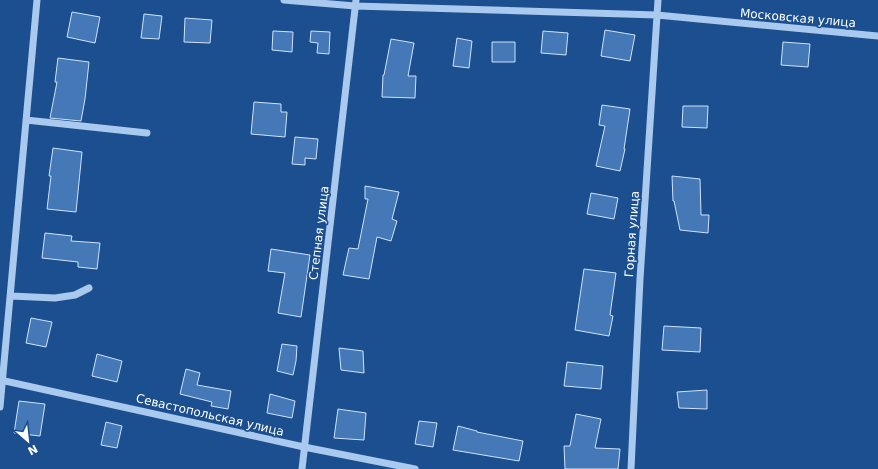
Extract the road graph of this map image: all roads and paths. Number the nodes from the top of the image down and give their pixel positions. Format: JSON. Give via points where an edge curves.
{"nodes":[{"id":1,"x":36,"y":0,"type":"edge"},
{"id":2,"x":284,"y":0,"type":"edge"},
{"id":3,"x":658,"y":0,"type":"edge"},
{"id":4,"x":356,"y":3,"type":"edge"},
{"id":5,"x":657,"y":15,"type":"junction"},
{"id":6,"x":878,"y":36,"type":"edge"},
{"id":7,"x":26,"y":120,"type":"junction"},
{"id":8,"x":147,"y":133,"type":"dead end"},
{"id":9,"x":89,"y":288,"type":"dead end"},
{"id":10,"x":10,"y":296,"type":"junction"},
{"id":11,"x":2,"y":380,"type":"edge"},
{"id":12,"x":0,"y":406,"type":"edge"},
{"id":13,"x":304,"y":448,"type":"junction"},
{"id":14,"x":302,"y":469,"type":"edge"},
{"id":15,"x":415,"y":469,"type":"edge"},
{"id":16,"x":631,"y":469,"type":"edge"}],
"edges":[{"from":1,"to":7,"type":"street"},
{"from":2,"to":4,"type":"street","name":"Московская улица"},
{"from":3,"to":5,"type":"street","name":"Горная улица"},
{"from":4,"to":5,"type":"street","name":"Московская улица"},
{"from":4,"to":13,"type":"street","name":"Степная улица"},
{"from":5,"to":6,"type":"street","name":"Московская улица"},
{"from":5,"to":16,"type":"street","name":"Горная улица"},
{"from":7,"to":8,"type":"street"},
{"from":7,"to":10,"type":"street"},
{"from":9,"to":10,"type":"street","via":[[75,295],[55,298]]},
{"from":10,"to":11,"type":"street"},
{"from":11,"to":12,"type":"street"},
{"from":11,"to":13,"type":"street","name":"Севастопольская улица"},
{"from":13,"to":14,"type":"street","name":"Степная улица"},
{"from":13,"to":15,"type":"street","name":"Севастопольская улица"}]}
